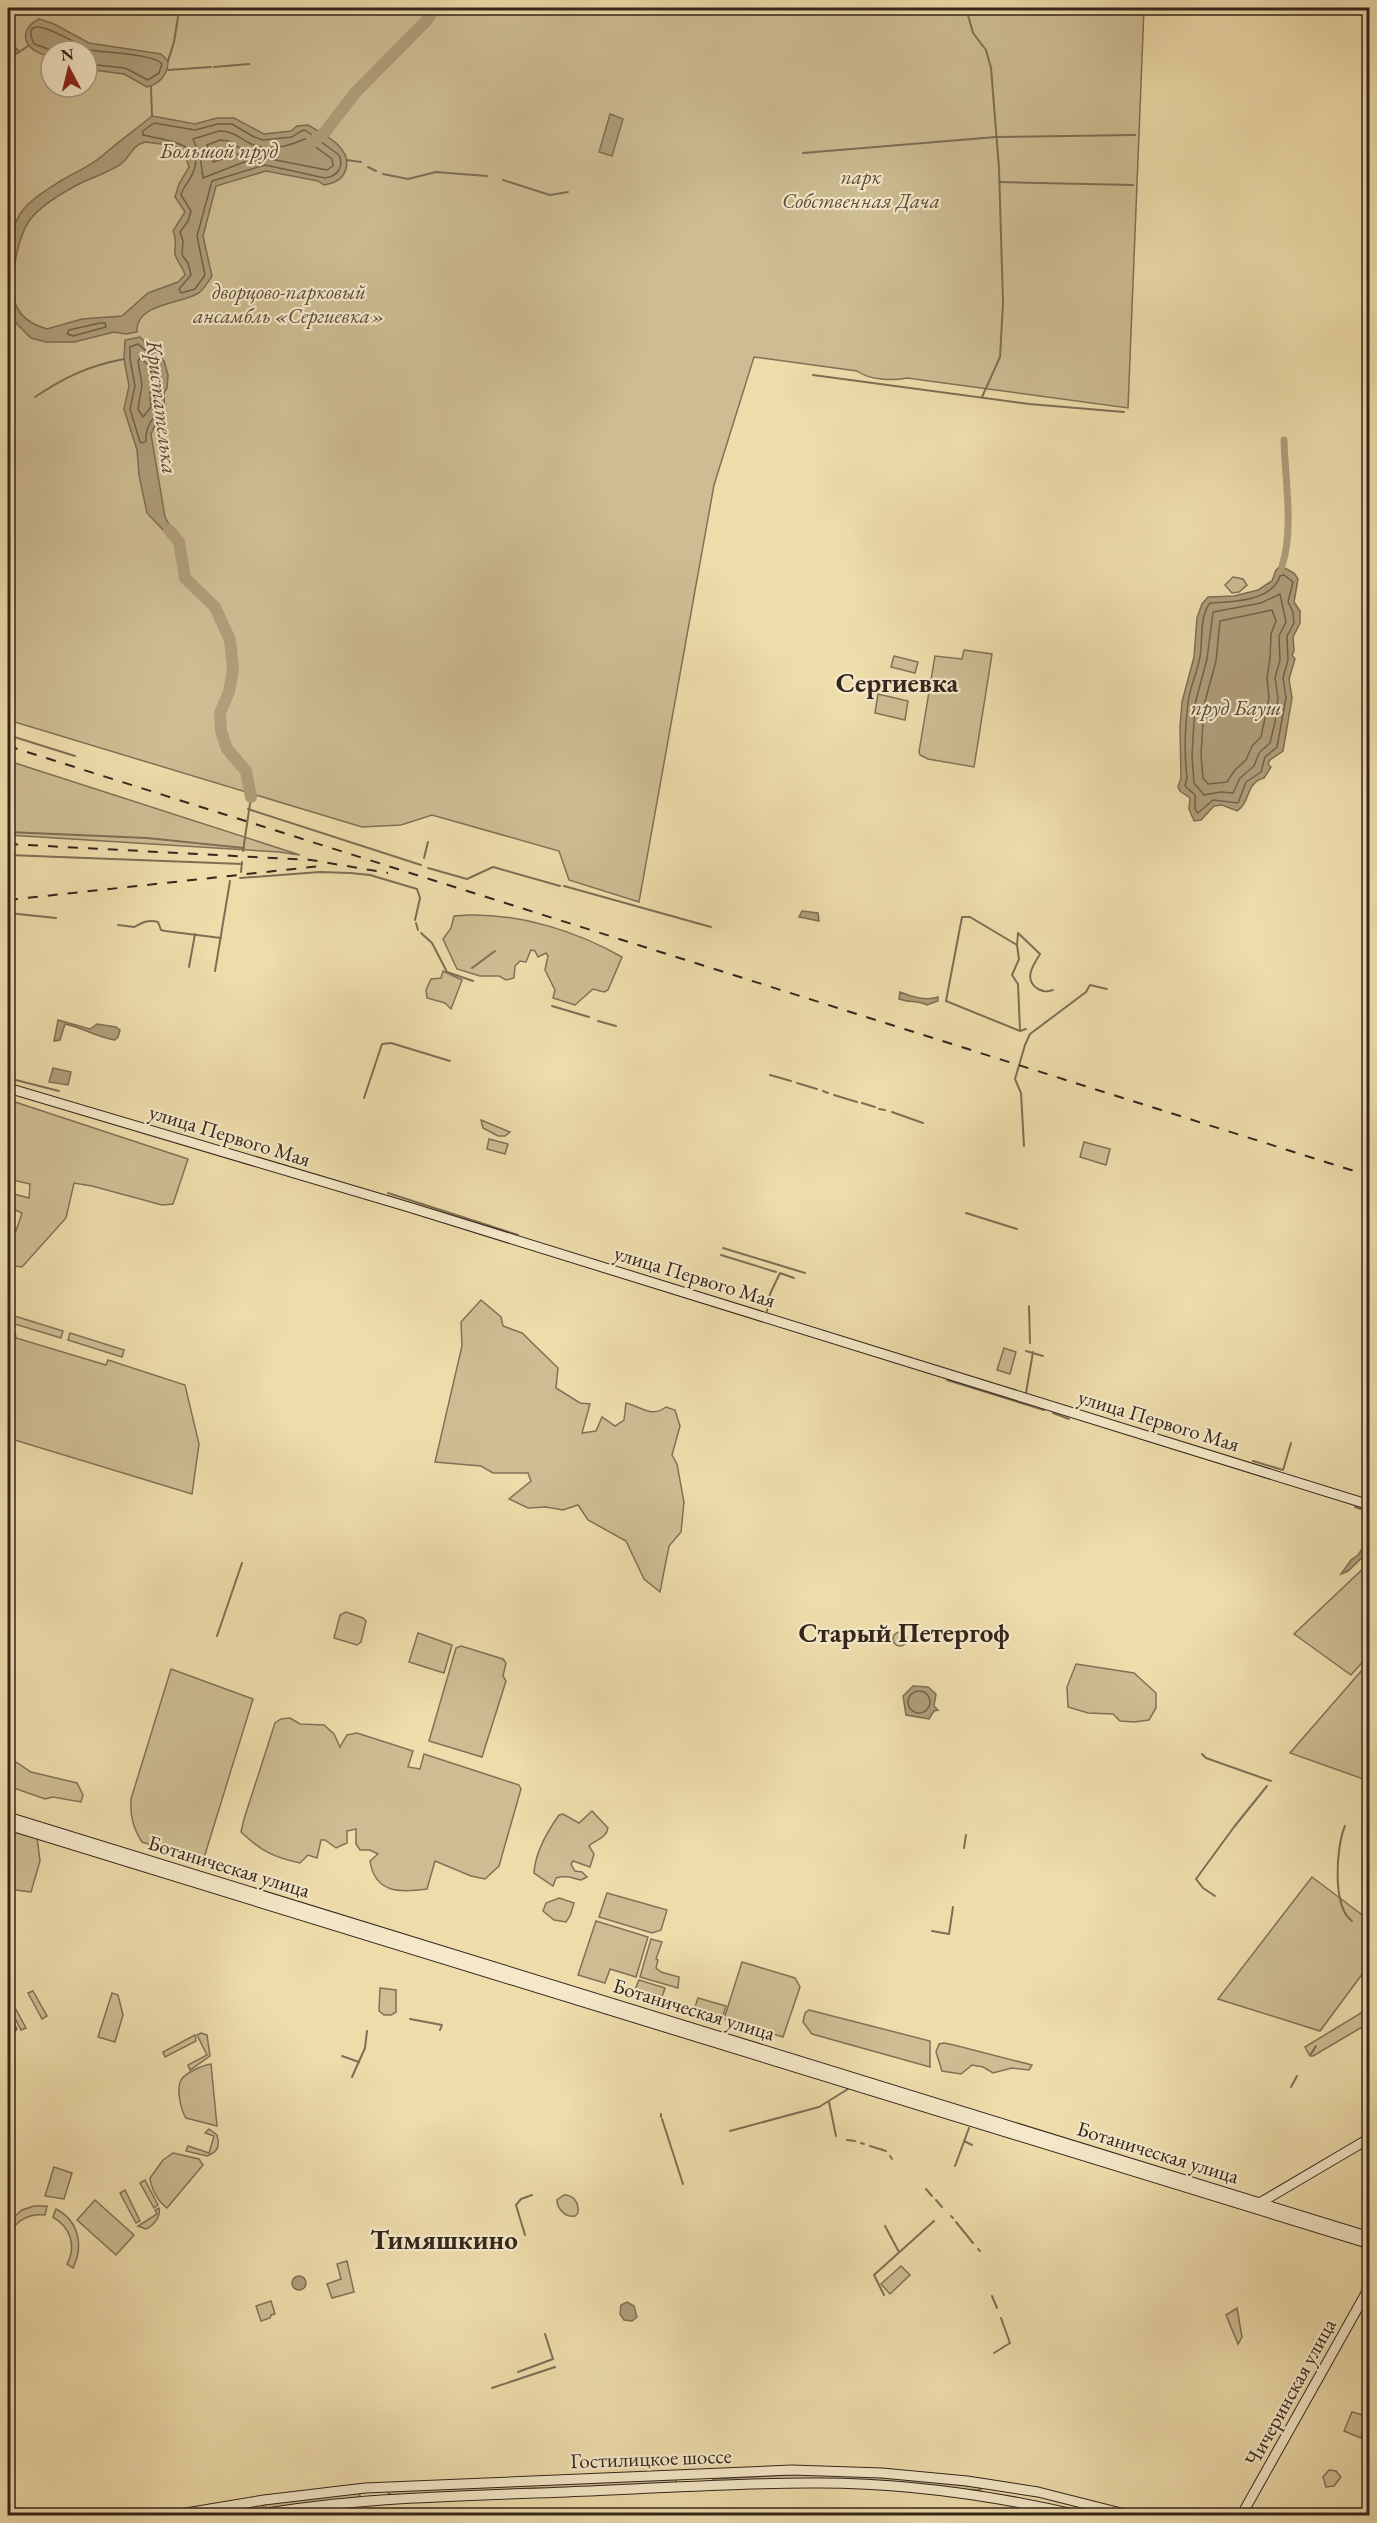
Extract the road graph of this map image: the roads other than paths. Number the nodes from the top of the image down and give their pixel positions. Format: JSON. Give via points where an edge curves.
{"nodes":[{"id":1,"x":8,"y":1088,"type":"edge"},
{"id":2,"x":1370,"y":1504,"type":"edge"},
{"id":3,"x":8,"y":1817,"type":"edge"},
{"id":4,"x":8,"y":1824,"type":"edge"},
{"id":5,"x":1370,"y":2138,"type":"edge"},
{"id":6,"x":1256,"y":2205,"type":"junction"},
{"id":7,"x":1370,"y":2236,"type":"edge"},
{"id":8,"x":1370,"y":2244,"type":"edge"},
{"id":9,"x":1370,"y":2286,"type":"edge"},
{"id":10,"x":700,"y":2474,"type":"junction"},
{"id":11,"x":998,"y":2486,"type":"junction"},
{"id":12,"x":378,"y":2487,"type":"junction"},
{"id":13,"x":700,"y":2487,"type":"junction"},
{"id":14,"x":996,"y":2498,"type":"junction"},
{"id":15,"x":379,"y":2500,"type":"junction"},
{"id":16,"x":168,"y":2516,"type":"edge"},
{"id":17,"x":251,"y":2516,"type":"edge"},
{"id":18,"x":1082,"y":2516,"type":"edge"},
{"id":19,"x":1133,"y":2516,"type":"edge"},
{"id":20,"x":1242,"y":2516,"type":"edge"}],
"edges":[{"from":1,"to":2,"type":"street","name":"улица Первого Мая"},
{"from":3,"to":6,"type":"street","name":"Ботаническая улица"},
{"from":4,"to":6,"type":"street","name":"Ботаническая улица"},
{"from":5,"to":6,"type":"street"},
{"from":6,"to":7,"type":"street","name":"Ботаническая улица"},
{"from":6,"to":8,"type":"street","name":"Ботаническая улица"},
{"from":9,"to":20,"type":"street","name":"Чичеринская улица"},
{"from":10,"to":11,"type":"street","name":"Гостилицкое шоссе","via":[[843,2471]]},
{"from":10,"to":12,"type":"street","name":"Гостилицкое шоссе"},
{"from":10,"to":13,"type":"street"},
{"from":11,"to":14,"type":"street"},
{"from":11,"to":19,"type":"street","name":"Гостилицкое шоссе"},
{"from":12,"to":15,"type":"street"},
{"from":12,"to":16,"type":"street","name":"Гостилицкое шоссе"},
{"from":13,"to":14,"type":"street","name":"Гостилицкое шоссе","via":[[855,2484]]},
{"from":13,"to":15,"type":"street","name":"Гостилицкое шоссе"},
{"from":14,"to":18,"type":"street","name":"Гостилицкое шоссе"},
{"from":15,"to":17,"type":"street","name":"Гостилицкое шоссе"}]}
